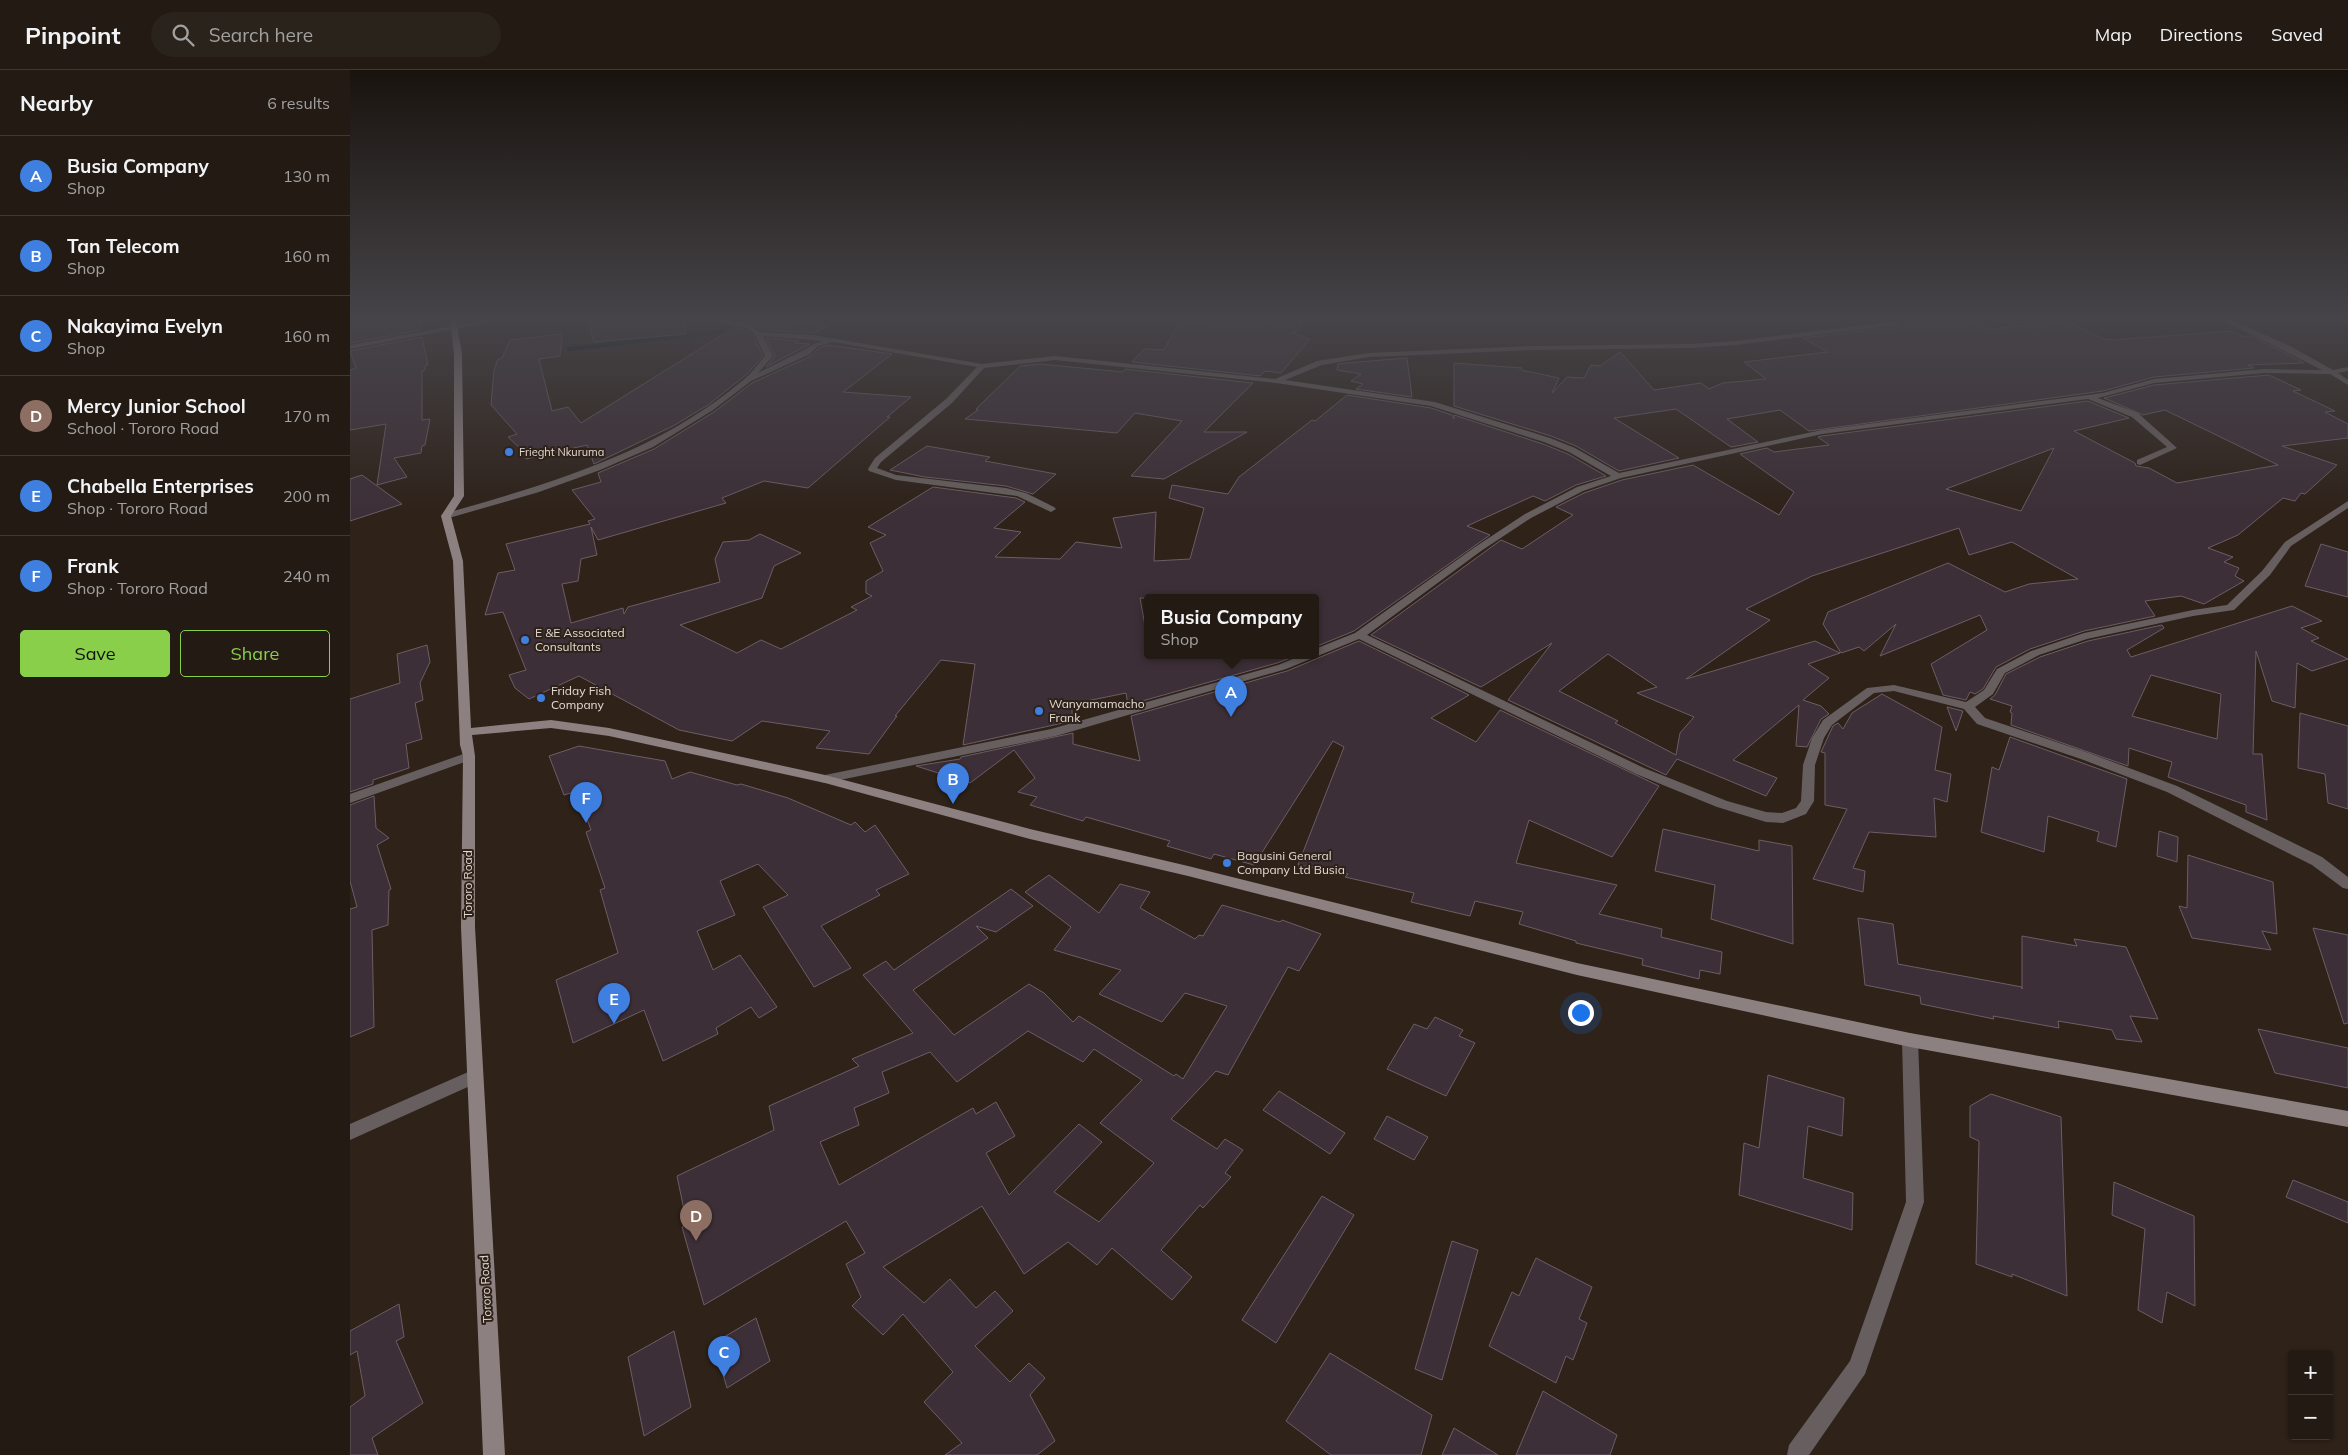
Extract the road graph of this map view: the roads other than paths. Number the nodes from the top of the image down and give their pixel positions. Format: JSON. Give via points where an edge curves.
{"nodes":[{"id":1,"x":458,"y":384,"type":"edge"},
{"id":2,"x":744,"y":384,"type":"edge"},
{"id":3,"x":965,"y":384,"type":"edge"},
{"id":4,"x":1293,"y":384,"type":"edge"},
{"id":5,"x":2145,"y":384,"type":"edge"},
{"id":6,"x":2088,"y":397,"type":"junction"},
{"id":7,"x":2140,"y":462,"type":"dead end"},
{"id":8,"x":1618,"y":476,"type":"junction"},
{"id":9,"x":2348,"y":504,"type":"edge"},
{"id":10,"x":1051,"y":509,"type":"dead end"},
{"id":11,"x":446,"y":516,"type":"junction"},
{"id":12,"x":1359,"y":635,"type":"junction"},
{"id":13,"x":1319,"y":651,"type":"edge"},
{"id":14,"x":1302,"y":659,"type":"edge"},
{"id":15,"x":1968,"y":706,"type":"junction"},
{"id":16,"x":466,"y":732,"type":"junction"},
{"id":17,"x":469,"y":756,"type":"junction"},
{"id":18,"x":825,"y":779,"type":"junction"},
{"id":19,"x":350,"y":800,"type":"edge"},
{"id":20,"x":2348,"y":884,"type":"edge"},
{"id":21,"x":1910,"y":1040,"type":"junction"},
{"id":22,"x":475,"y":1076,"type":"junction"},
{"id":23,"x":2348,"y":1119,"type":"edge"},
{"id":24,"x":350,"y":1132,"type":"edge"},
{"id":25,"x":1797,"y":1454,"type":"edge"},
{"id":26,"x":494,"y":1455,"type":"edge"}],
"edges":[{"from":1,"to":11,"type":"main road","via":[[459,496]]},
{"from":2,"to":11,"type":"street","via":[[650,445],[536,490]]},
{"from":3,"to":10,"type":"street","via":[[872,468],[877,473],[899,477],[1018,494]]},
{"from":4,"to":8,"type":"street","via":[[1449,408],[1572,450]]},
{"from":5,"to":6,"type":"street"},
{"from":6,"to":7,"type":"street","via":[[2135,415],[2173,448]]},
{"from":6,"to":8,"type":"street","via":[[1822,432]]},
{"from":8,"to":12,"type":"street","via":[[1580,489],[1528,516]]},
{"from":9,"to":15,"type":"street","via":[[2288,544],[2266,573],[2230,608],[2084,636],[2035,653],[2001,671],[1989,692]]},
{"from":11,"to":16,"type":"main road","name":"Tororo Road","via":[[458,560]]},
{"from":12,"to":13,"type":"street"},
{"from":12,"to":15,"type":"street","via":[[1640,771],[1722,804],[1766,817],[1783,818],[1801,811],[1807,801],[1809,765],[1818,738],[1827,723],[1872,690],[1894,688]]},
{"from":14,"to":18,"type":"street","via":[[1052,732]]},
{"from":15,"to":20,"type":"street","via":[[1981,721],[2172,789],[2317,861]]},
{"from":16,"to":17,"type":"main road","name":"Tororo Road"},
{"from":16,"to":18,"type":"main road","via":[[526,724],[575,726]]},
{"from":17,"to":19,"type":"street"},
{"from":17,"to":22,"type":"main road","name":"Tororo Road","via":[[468,927]]},
{"from":18,"to":21,"type":"main road","via":[[1030,834],[1568,967]]},
{"from":21,"to":23,"type":"main road"},
{"from":21,"to":25,"type":"street","via":[[1915,1202],[1858,1367]]},
{"from":22,"to":24,"type":"street"},
{"from":22,"to":26,"type":"main road","name":"Tororo Road"}]}
